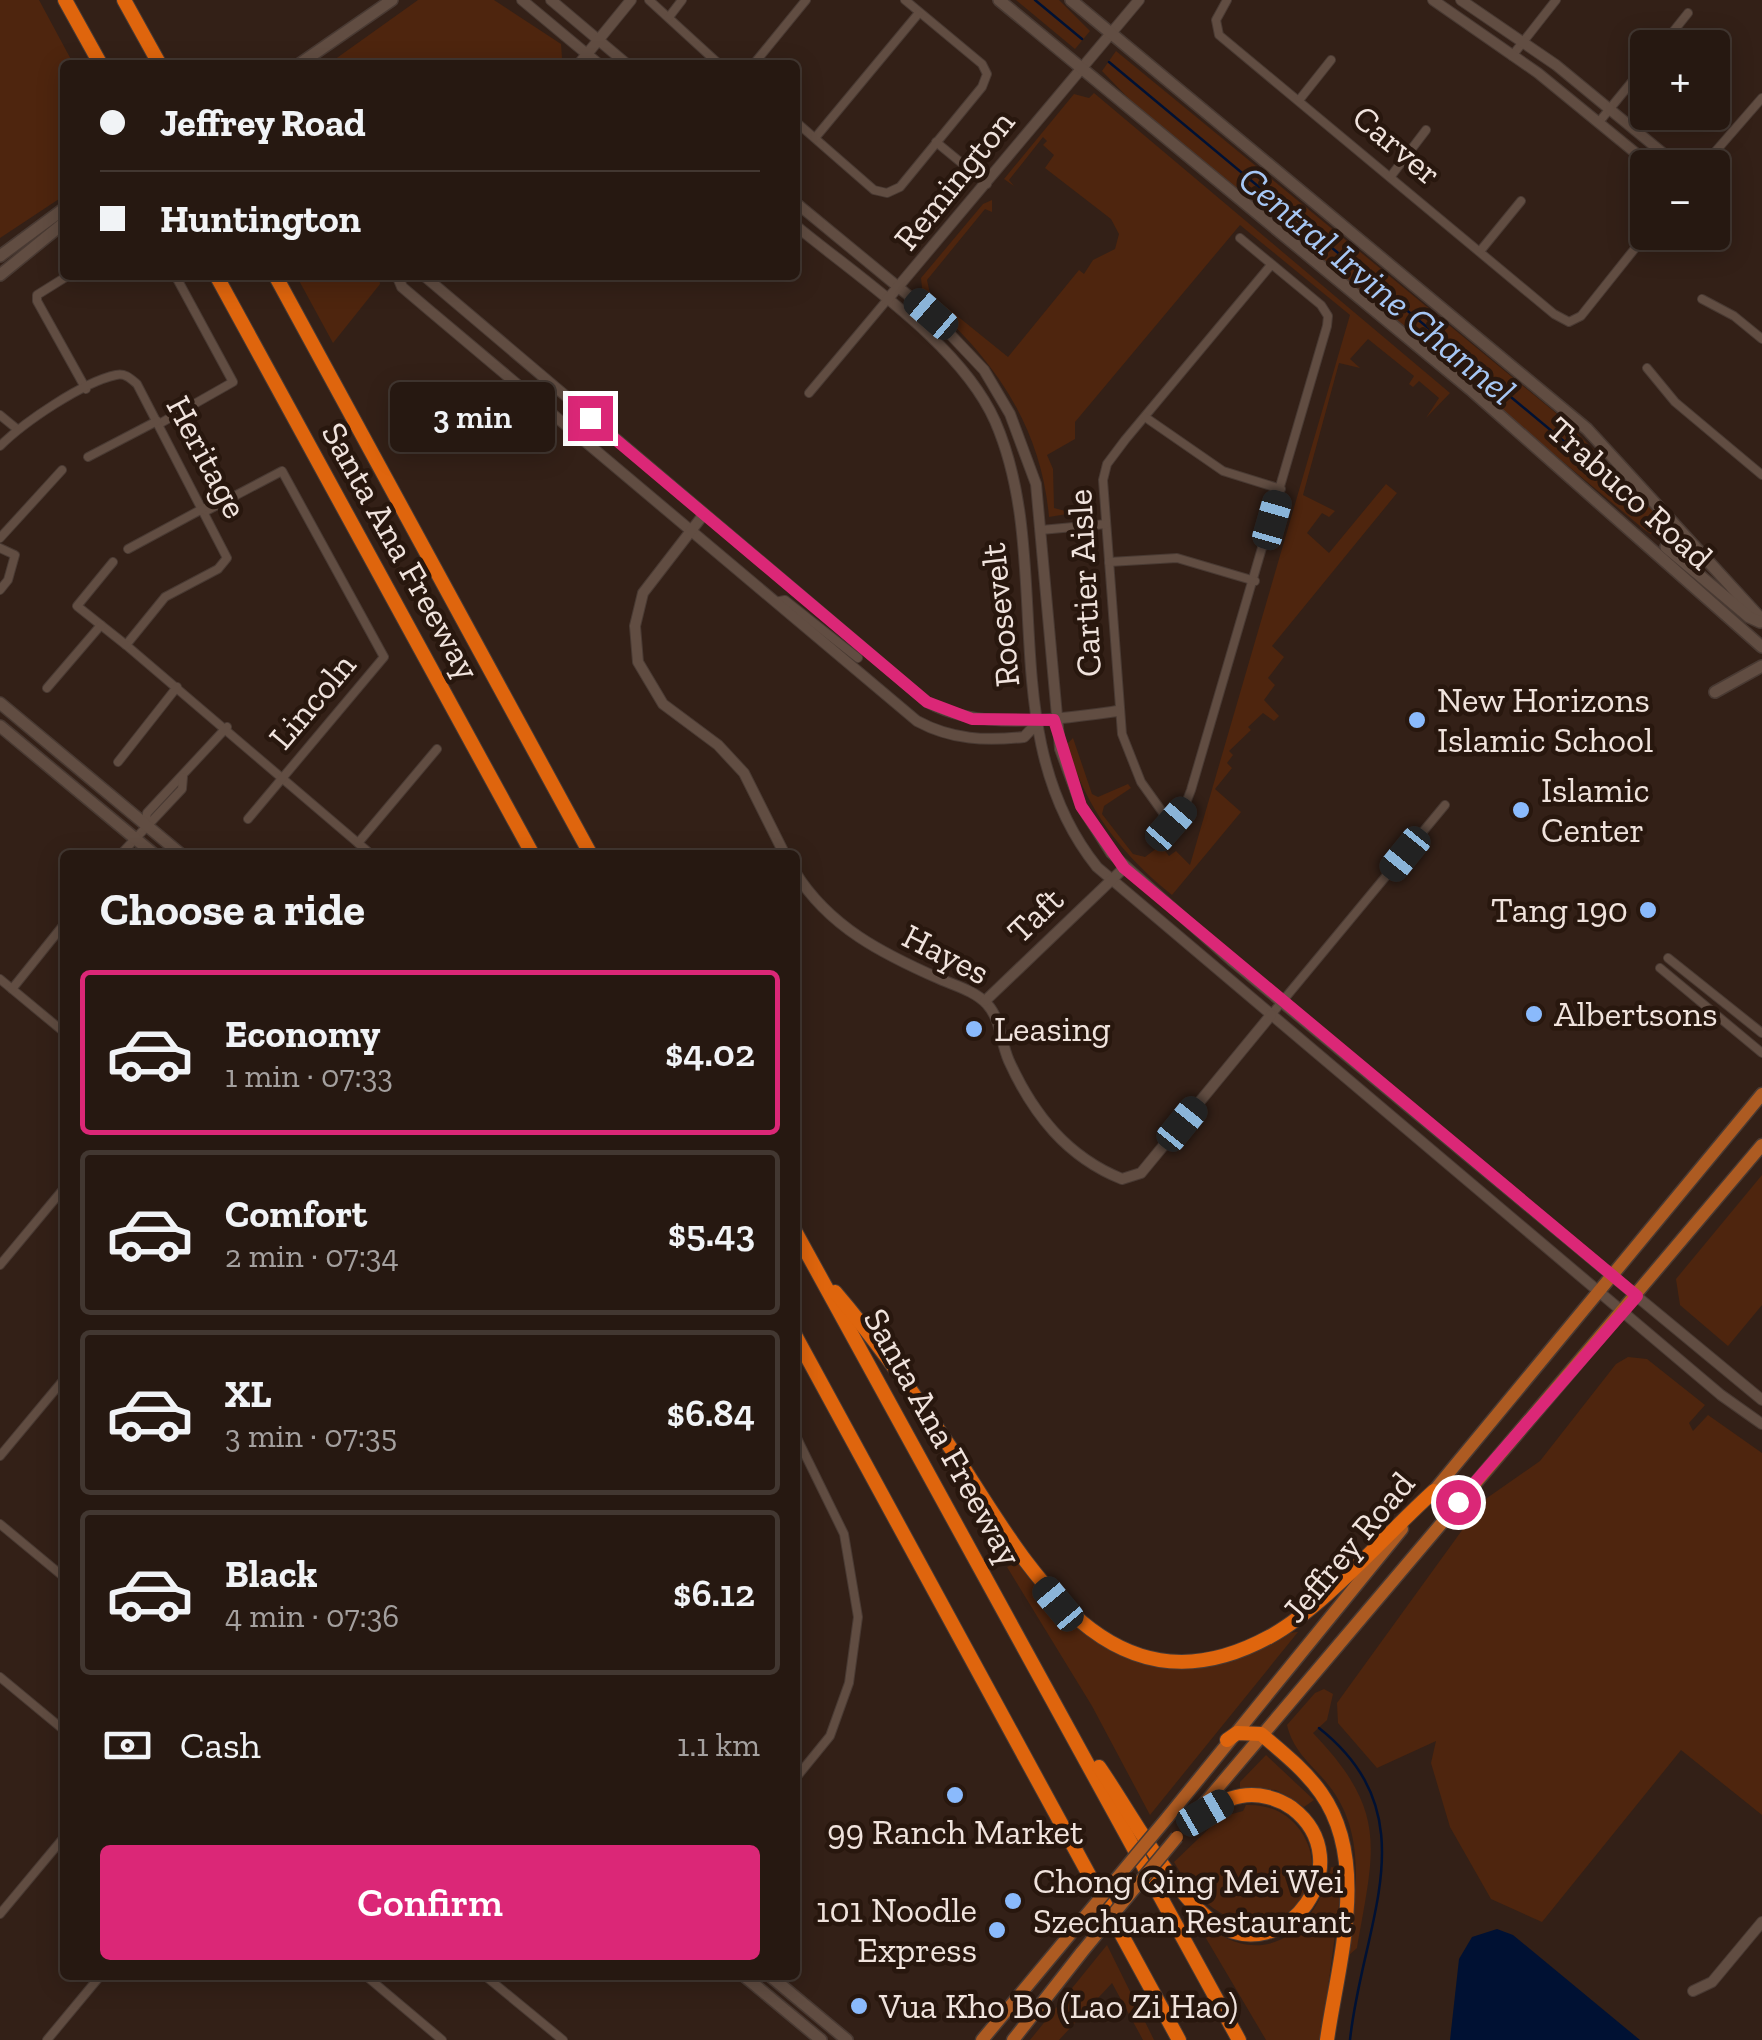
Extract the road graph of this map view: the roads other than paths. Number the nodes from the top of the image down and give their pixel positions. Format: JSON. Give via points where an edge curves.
{"nodes":[{"id":1,"x":65,"y":0,"type":"edge"},
{"id":2,"x":124,"y":0,"type":"edge"},
{"id":3,"x":392,"y":0,"type":"edge"},
{"id":4,"x":522,"y":0,"type":"edge"},
{"id":5,"x":550,"y":0,"type":"edge"},
{"id":6,"x":631,"y":0,"type":"edge"},
{"id":7,"x":649,"y":0,"type":"edge"},
{"id":8,"x":682,"y":0,"type":"edge"},
{"id":9,"x":806,"y":0,"type":"edge"},
{"id":10,"x":905,"y":0,"type":"edge"},
{"id":11,"x":999,"y":0,"type":"edge"},
{"id":12,"x":1071,"y":0,"type":"edge"},
{"id":13,"x":1139,"y":0,"type":"edge"},
{"id":14,"x":1227,"y":0,"type":"edge"},
{"id":15,"x":1433,"y":0,"type":"edge"},
{"id":16,"x":1461,"y":0,"type":"edge"},
{"id":17,"x":1556,"y":0,"type":"edge"},
{"id":18,"x":1688,"y":13,"type":"dead end"},
{"id":19,"x":918,"y":14,"type":"junction"},
{"id":20,"x":669,"y":16,"type":"junction"},
{"id":21,"x":1674,"y":30,"type":"edge"},
{"id":22,"x":1110,"y":33,"type":"junction"},
{"id":23,"x":598,"y":40,"type":"junction"},
{"id":24,"x":1522,"y":42,"type":"junction"},
{"id":25,"x":587,"y":54,"type":"junction"},
{"id":26,"x":1512,"y":56,"type":"junction"},
{"id":27,"x":98,"y":60,"type":"edge"},
{"id":28,"x":157,"y":60,"type":"edge"},
{"id":29,"x":305,"y":60,"type":"edge"},
{"id":30,"x":582,"y":60,"type":"edge"},
{"id":31,"x":594,"y":60,"type":"edge"},
{"id":32,"x":622,"y":60,"type":"edge"},
{"id":33,"x":715,"y":60,"type":"edge"},
{"id":34,"x":757,"y":60,"type":"edge"},
{"id":35,"x":1332,"y":60,"type":"dead end"},
{"id":36,"x":1082,"y":67,"type":"junction"},
{"id":37,"x":1630,"y":84,"type":"edge"},
{"id":38,"x":1300,"y":98,"type":"junction"},
{"id":39,"x":1762,"y":98,"type":"edge"},
{"id":40,"x":1611,"y":107,"type":"junction"},
{"id":41,"x":1598,"y":122,"type":"junction"},
{"id":42,"x":800,"y":125,"type":"edge"},
{"id":43,"x":1426,"y":130,"type":"dead end"},
{"id":44,"x":816,"y":138,"type":"junction"},
{"id":45,"x":936,"y":142,"type":"junction"},
{"id":46,"x":1632,"y":150,"type":"edge"},
{"id":47,"x":1660,"y":150,"type":"edge"},
{"id":48,"x":1717,"y":150,"type":"edge"},
{"id":49,"x":1390,"y":176,"type":"junction"},
{"id":50,"x":988,"y":184,"type":"junction"},
{"id":51,"x":1521,"y":201,"type":"dead end"},
{"id":52,"x":800,"y":206,"type":"edge"},
{"id":53,"x":60,"y":212,"type":"edge"},
{"id":54,"x":60,"y":226,"type":"edge"},
{"id":55,"x":800,"y":229,"type":"edge"},
{"id":56,"x":1240,"y":238,"type":"dead end"},
{"id":57,"x":1481,"y":250,"type":"junction"},
{"id":58,"x":1634,"y":250,"type":"edge"},
{"id":59,"x":0,"y":256,"type":"edge"},
{"id":60,"x":1271,"y":266,"type":"junction"},
{"id":61,"x":0,"y":276,"type":"edge"},
{"id":62,"x":61,"y":280,"type":"edge"},
{"id":63,"x":179,"y":280,"type":"edge"},
{"id":64,"x":219,"y":280,"type":"edge"},
{"id":65,"x":278,"y":280,"type":"edge"},
{"id":66,"x":399,"y":280,"type":"edge"},
{"id":67,"x":429,"y":280,"type":"edge"},
{"id":68,"x":901,"y":288,"type":"junction"},
{"id":69,"x":1702,"y":299,"type":"dead end"},
{"id":70,"x":887,"y":300,"type":"junction"},
{"id":71,"x":1762,"y":339,"type":"edge"},
{"id":72,"x":1646,"y":368,"type":"dead end"},
{"id":73,"x":86,"y":389,"type":"junction"},
{"id":74,"x":809,"y":393,"type":"dead end"},
{"id":75,"x":0,"y":415,"type":"edge"},
{"id":76,"x":1146,"y":417,"type":"junction"},
{"id":77,"x":158,"y":422,"type":"junction"},
{"id":78,"x":17,"y":430,"type":"junction"},
{"id":79,"x":0,"y":446,"type":"edge"},
{"id":80,"x":88,"y":458,"type":"dead end"},
{"id":81,"x":62,"y":470,"type":"dead end"},
{"id":82,"x":1761,"y":472,"type":"edge"},
{"id":83,"x":1281,"y":489,"type":"junction"},
{"id":84,"x":205,"y":509,"type":"junction"},
{"id":85,"x":704,"y":514,"type":"junction"},
{"id":86,"x":1106,"y":524,"type":"junction"},
{"id":87,"x":1041,"y":530,"type":"junction"},
{"id":88,"x":1682,"y":530,"type":"junction"},
{"id":89,"x":692,"y":531,"type":"junction"},
{"id":90,"x":0,"y":538,"type":"edge"},
{"id":91,"x":0,"y":548,"type":"edge"},
{"id":92,"x":128,"y":549,"type":"dead end"},
{"id":93,"x":1662,"y":551,"type":"junction"},
{"id":94,"x":112,"y":562,"type":"dead end"},
{"id":95,"x":1108,"y":562,"type":"junction"},
{"id":96,"x":1255,"y":581,"type":"junction"},
{"id":97,"x":0,"y":590,"type":"edge"},
{"id":98,"x":1762,"y":621,"type":"edge"},
{"id":99,"x":100,"y":625,"type":"junction"},
{"id":100,"x":126,"y":645,"type":"junction"},
{"id":101,"x":1762,"y":646,"type":"edge"},
{"id":102,"x":858,"y":658,"type":"junction"},
{"id":103,"x":1762,"y":666,"type":"edge"},
{"id":104,"x":178,"y":687,"type":"junction"},
{"id":105,"x":48,"y":688,"type":"dead end"},
{"id":106,"x":1715,"y":692,"type":"dead end"},
{"id":107,"x":0,"y":703,"type":"edge"},
{"id":108,"x":1118,"y":711,"type":"junction"},
{"id":109,"x":1054,"y":720,"type":"junction"},
{"id":110,"x":1038,"y":722,"type":"junction"},
{"id":111,"x":0,"y":726,"type":"edge"},
{"id":112,"x":226,"y":727,"type":"junction"},
{"id":113,"x":437,"y":749,"type":"dead end"},
{"id":114,"x":118,"y":762,"type":"dead end"},
{"id":115,"x":282,"y":780,"type":"junction"},
{"id":116,"x":1445,"y":805,"type":"dead end"},
{"id":117,"x":248,"y":818,"type":"dead end"},
{"id":118,"x":146,"y":824,"type":"junction"},
{"id":119,"x":134,"y":838,"type":"junction"},
{"id":120,"x":358,"y":844,"type":"junction"},
{"id":121,"x":124,"y":850,"type":"edge"},
{"id":122,"x":149,"y":850,"type":"edge"},
{"id":123,"x":176,"y":850,"type":"edge"},
{"id":124,"x":366,"y":850,"type":"edge"},
{"id":125,"x":530,"y":850,"type":"edge"},
{"id":126,"x":588,"y":850,"type":"edge"},
{"id":127,"x":782,"y":850,"type":"edge"},
{"id":128,"x":1124,"y":868,"type":"junction"},
{"id":129,"x":800,"y":879,"type":"edge"},
{"id":130,"x":1110,"y":881,"type":"junction"},
{"id":131,"x":60,"y":929,"type":"edge"},
{"id":132,"x":1668,"y":958,"type":"dead end"},
{"id":133,"x":1660,"y":968,"type":"dead end"},
{"id":134,"x":0,"y":979,"type":"edge"},
{"id":135,"x":12,"y":988,"type":"junction"},
{"id":136,"x":985,"y":1002,"type":"junction"},
{"id":137,"x":1282,"y":1002,"type":"junction"},
{"id":138,"x":1271,"y":1015,"type":"junction"},
{"id":139,"x":60,"y":1029,"type":"edge"},
{"id":140,"x":1762,"y":1034,"type":"edge"},
{"id":141,"x":1762,"y":1053,"type":"edge"},
{"id":142,"x":1762,"y":1094,"type":"edge"},
{"id":143,"x":1438,"y":1129,"type":"junction"},
{"id":144,"x":1424,"y":1145,"type":"junction"},
{"id":145,"x":1762,"y":1145,"type":"edge"},
{"id":146,"x":60,"y":1192,"type":"edge"},
{"id":147,"x":800,"y":1241,"type":"edge"},
{"id":148,"x":0,"y":1266,"type":"edge"},
{"id":149,"x":816,"y":1269,"type":"junction"},
{"id":150,"x":1614,"y":1276,"type":"junction"},
{"id":151,"x":1601,"y":1292,"type":"junction"},
{"id":152,"x":1637,"y":1296,"type":"junction"},
{"id":153,"x":1624,"y":1312,"type":"junction"},
{"id":154,"x":800,"y":1343,"type":"edge"},
{"id":155,"x":60,"y":1384,"type":"edge"},
{"id":156,"x":1762,"y":1400,"type":"edge"},
{"id":157,"x":1762,"y":1424,"type":"edge"},
{"id":158,"x":800,"y":1453,"type":"edge"},
{"id":159,"x":0,"y":1456,"type":"edge"},
{"id":160,"x":1434,"y":1492,"type":"junction"},
{"id":161,"x":0,"y":1524,"type":"edge"},
{"id":162,"x":60,"y":1574,"type":"edge"},
{"id":163,"x":0,"y":1676,"type":"edge"},
{"id":164,"x":1051,"y":1696,"type":"junction"},
{"id":165,"x":60,"y":1727,"type":"edge"},
{"id":166,"x":1261,"y":1734,"type":"junction"},
{"id":167,"x":1227,"y":1740,"type":"junction"},
{"id":168,"x":800,"y":1772,"type":"edge"},
{"id":169,"x":1187,"y":1824,"type":"junction"},
{"id":170,"x":60,"y":1842,"type":"edge"},
{"id":171,"x":0,"y":1914,"type":"edge"},
{"id":172,"x":1762,"y":1922,"type":"edge"},
{"id":173,"x":97,"y":1980,"type":"edge"},
{"id":174,"x":370,"y":1980,"type":"edge"},
{"id":175,"x":490,"y":1980,"type":"edge"},
{"id":176,"x":749,"y":1980,"type":"edge"},
{"id":177,"x":776,"y":1980,"type":"edge"},
{"id":178,"x":1693,"y":1991,"type":"dead end"},
{"id":179,"x":1159,"y":2001,"type":"junction"},
{"id":180,"x":47,"y":2040,"type":"edge"},
{"id":181,"x":442,"y":2040,"type":"edge"},
{"id":182,"x":562,"y":2040,"type":"edge"},
{"id":183,"x":821,"y":2040,"type":"edge"},
{"id":184,"x":848,"y":2040,"type":"edge"},
{"id":185,"x":982,"y":2040,"type":"edge"},
{"id":186,"x":1013,"y":2040,"type":"edge"},
{"id":187,"x":1166,"y":2040,"type":"edge"},
{"id":188,"x":1179,"y":2040,"type":"edge"},
{"id":189,"x":1239,"y":2040,"type":"edge"},
{"id":190,"x":1327,"y":2040,"type":"edge"}],
"edges":[{"from":1,"to":27,"type":"highway"},
{"from":2,"to":28,"type":"highway"},
{"from":3,"to":29,"type":"main road"},
{"from":4,"to":25,"type":"street"},
{"from":5,"to":23,"type":"street"},
{"from":6,"to":23,"type":"street"},
{"from":7,"to":20,"type":"street"},
{"from":8,"to":20,"type":"street"},
{"from":9,"to":34,"type":"street"},
{"from":10,"to":19,"type":"street"},
{"from":11,"to":36,"type":"main road","name":"Trabuco Road"},
{"from":12,"to":22,"type":"main road","name":"Trabuco Road"},
{"from":13,"to":22,"type":"street","name":"Remington"},
{"from":14,"to":38,"type":"street","name":"Carver","via":[[1216,20],[1220,35]]},
{"from":15,"to":26,"type":"street"},
{"from":16,"to":24,"type":"street"},
{"from":17,"to":24,"type":"street"},
{"from":18,"to":21,"type":"street"},
{"from":19,"to":44,"type":"street"},
{"from":19,"to":45,"type":"street","via":[[987,74]]},
{"from":20,"to":33,"type":"street"},
{"from":22,"to":36,"type":"street","name":"Remington"},
{"from":22,"to":88,"type":"main road","name":"Trabuco Road","via":[[1587,430]]},
{"from":23,"to":25,"type":"street"},
{"from":23,"to":32,"type":"street"},
{"from":24,"to":26,"type":"street"},
{"from":24,"to":40,"type":"street"},
{"from":25,"to":30,"type":"street"},
{"from":25,"to":31,"type":"street"},
{"from":26,"to":41,"type":"street"},
{"from":35,"to":38,"type":"street"},
{"from":36,"to":50,"type":"street","name":"Remington"},
{"from":36,"to":93,"type":"main road","name":"Trabuco Road"},
{"from":37,"to":40,"type":"street"},
{"from":38,"to":49,"type":"street","name":"Carver"},
{"from":39,"to":48,"type":"street"},
{"from":40,"to":41,"type":"street"},
{"from":40,"to":47,"type":"street"},
{"from":41,"to":46,"type":"street"},
{"from":42,"to":44,"type":"street"},
{"from":43,"to":49,"type":"street"},
{"from":44,"to":45,"type":"street","via":[[871,188],[886,193],[900,187]]},
{"from":45,"to":50,"type":"street"},
{"from":49,"to":57,"type":"street","name":"Carver"},
{"from":50,"to":68,"type":"street","name":"Remington"},
{"from":51,"to":57,"type":"street"},
{"from":52,"to":68,"type":"street","name":"Roosevelt"},
{"from":53,"to":59,"type":"main road"},
{"from":54,"to":61,"type":"main road"},
{"from":55,"to":70,"type":"street","name":"Roosevelt"},
{"from":56,"to":60,"type":"street"},
{"from":57,"to":58,"type":"street","name":"Carver","via":[[1569,322]]},
{"from":60,"to":76,"type":"street","name":"Cartier Aisle"},
{"from":60,"to":83,"type":"street","via":[[1328,316]]},
{"from":62,"to":73,"type":"street","via":[[37,295],[38,301]]},
{"from":63,"to":77,"type":"street","via":[[232,383]]},
{"from":64,"to":125,"type":"highway","name":"Santa Ana Freeway"},
{"from":65,"to":126,"type":"highway","name":"Santa Ana Freeway"},
{"from":66,"to":89,"type":"street"},
{"from":67,"to":85,"type":"street"},
{"from":68,"to":70,"type":"street","name":"Remington"},
{"from":68,"to":87,"type":"street","name":"Roosevelt","via":[[984,370],[1010,414],[1027,453]]},
{"from":69,"to":71,"type":"street"},
{"from":70,"to":74,"type":"street","name":"Remington"},
{"from":70,"to":110,"type":"street","name":"Roosevelt","via":[[941,348],[994,418],[1014,484]]},
{"from":72,"to":82,"type":"street","via":[[1675,402]]},
{"from":73,"to":77,"type":"street","name":"Heritage","via":[[114,375],[129,376]]},
{"from":73,"to":78,"type":"street","name":"Heritage"},
{"from":75,"to":78,"type":"street"},
{"from":76,"to":83,"type":"street","via":[[1223,471]]},
{"from":76,"to":86,"type":"street","name":"Cartier Aisle","via":[[1107,464]]},
{"from":77,"to":80,"type":"street"},
{"from":77,"to":84,"type":"street","name":"Heritage"},
{"from":78,"to":79,"type":"street","name":"Heritage"},
{"from":81,"to":90,"type":"street"},
{"from":83,"to":96,"type":"street"},
{"from":84,"to":92,"type":"street"},
{"from":84,"to":100,"type":"street","name":"Heritage","via":[[227,558],[165,597]]},
{"from":84,"to":115,"type":"street","name":"Lincoln","via":[[282,471],[384,657]]},
{"from":85,"to":89,"type":"street"},
{"from":85,"to":102,"type":"street"},
{"from":86,"to":87,"type":"street"},
{"from":86,"to":95,"type":"street","name":"Cartier Aisle"},
{"from":87,"to":109,"type":"street","name":"Roosevelt"},
{"from":88,"to":93,"type":"main road"},
{"from":88,"to":98,"type":"main road","name":"Trabuco Road"},
{"from":89,"to":102,"type":"street","via":[[775,602]]},
{"from":89,"to":127,"type":"street","via":[[643,593],[635,626],[638,662],[664,704],[744,774]]},
{"from":91,"to":97,"type":"street","via":[[15,555]]},
{"from":93,"to":98,"type":"main road","via":[[1748,618]]},
{"from":93,"to":101,"type":"main road","name":"Trabuco Road"},
{"from":94,"to":99,"type":"street","via":[[77,606]]},
{"from":95,"to":96,"type":"street","via":[[1177,558]]},
{"from":95,"to":108,"type":"street","name":"Cartier Aisle"},
{"from":96,"to":108,"type":"street","name":"Cartier Aisle","via":[[1184,808],[1171,824],[1140,782]]},
{"from":99,"to":100,"type":"street"},
{"from":99,"to":105,"type":"street"},
{"from":100,"to":104,"type":"street"},
{"from":102,"to":110,"type":"street","via":[[949,713]]},
{"from":102,"to":110,"type":"street","via":[[918,721],[948,734],[1024,737]]},
{"from":103,"to":106,"type":"main road"},
{"from":104,"to":112,"type":"street"},
{"from":104,"to":114,"type":"street"},
{"from":107,"to":118,"type":"main road"},
{"from":108,"to":109,"type":"street"},
{"from":109,"to":110,"type":"street"},
{"from":109,"to":128,"type":"street","name":"Roosevelt","via":[[1081,806]]},
{"from":110,"to":130,"type":"street","name":"Roosevelt","via":[[1055,801]]},
{"from":111,"to":119,"type":"main road"},
{"from":112,"to":115,"type":"street"},
{"from":112,"to":118,"type":"street","via":[[183,777],[182,789]]},
{"from":113,"to":120,"type":"street"},
{"from":115,"to":117,"type":"street","name":"Lincoln"},
{"from":115,"to":120,"type":"street"},
{"from":116,"to":137,"type":"street"},
{"from":118,"to":119,"type":"street"},
{"from":118,"to":123,"type":"main road"},
{"from":119,"to":121,"type":"street"},
{"from":119,"to":122,"type":"main road"},
{"from":120,"to":124,"type":"street"},
{"from":128,"to":130,"type":"street","name":"Taft"},
{"from":128,"to":137,"type":"street","name":"Roosevelt"},
{"from":129,"to":136,"type":"street","name":"Hayes","via":[[845,929]]},
{"from":130,"to":136,"type":"street","name":"Taft"},
{"from":130,"to":138,"type":"street","name":"Roosevelt"},
{"from":131,"to":135,"type":"street"},
{"from":132,"to":140,"type":"street"},
{"from":133,"to":141,"type":"street"},
{"from":134,"to":135,"type":"street"},
{"from":135,"to":139,"type":"street"},
{"from":136,"to":138,"type":"street","name":"Hayes","via":[[1046,1125],[1083,1158],[1130,1180],[1142,1174]]},
{"from":137,"to":138,"type":"street"},
{"from":137,"to":143,"type":"street","name":"Roosevelt"},
{"from":138,"to":144,"type":"street","name":"Roosevelt"},
{"from":142,"to":150,"type":"main road","name":"Jeffrey Road"},
{"from":143,"to":144,"type":"street"},
{"from":143,"to":150,"type":"street","name":"Roosevelt"},
{"from":144,"to":151,"type":"street","name":"Roosevelt"},
{"from":145,"to":152,"type":"main road","name":"Jeffrey Road"},
{"from":146,"to":148,"type":"street"},
{"from":147,"to":149,"type":"highway","name":"Santa Ana Freeway"},
{"from":149,"to":160,"type":"highway","via":[[888,1353],[1036,1578],[1078,1622],[1128,1650],[1182,1660],[1266,1639]]},
{"from":149,"to":164,"type":"highway","name":"Santa Ana Freeway"},
{"from":150,"to":151,"type":"main road","name":"Jeffrey Road"},
{"from":150,"to":152,"type":"street","name":"Roosevelt"},
{"from":151,"to":153,"type":"street","name":"Roosevelt"},
{"from":151,"to":160,"type":"main road","name":"Jeffrey Road"},
{"from":152,"to":153,"type":"main road","name":"Jeffrey Road"},
{"from":152,"to":156,"type":"street","name":"Roosevelt"},
{"from":153,"to":157,"type":"street","name":"Roosevelt"},
{"from":153,"to":166,"type":"main road","name":"Jeffrey Road"},
{"from":154,"to":179,"type":"highway"},
{"from":155,"to":159,"type":"street"},
{"from":158,"to":168,"type":"street","via":[[844,1534],[858,1618],[848,1683],[830,1736]]},
{"from":160,"to":167,"type":"main road","name":"Jeffrey Road"},
{"from":161,"to":162,"type":"street"},
{"from":163,"to":165,"type":"street"},
{"from":164,"to":169,"type":"highway","via":[[1208,1919],[1227,1930],[1258,1934],[1283,1927],[1310,1902],[1321,1875],[1318,1845],[1283,1802],[1240,1796]]},
{"from":164,"to":189,"type":"highway","name":"Santa Ana Freeway"},
{"from":166,"to":167,"type":"highway","via":[[1237,1733]]},
{"from":166,"to":169,"type":"main road","name":"Jeffrey Road"},
{"from":166,"to":190,"type":"highway","via":[[1324,1796],[1346,1859]]},
{"from":167,"to":185,"type":"main road","name":"Jeffrey Road","bridge":true},
{"from":169,"to":186,"type":"main road","name":"Jeffrey Road","bridge":true},
{"from":170,"to":171,"type":"street"},
{"from":172,"to":178,"type":"street","via":[[1712,1982]]},
{"from":173,"to":180,"type":"street"},
{"from":174,"to":181,"type":"street"},
{"from":175,"to":182,"type":"street"},
{"from":176,"to":183,"type":"main road"},
{"from":177,"to":184,"type":"main road"},
{"from":179,"to":187,"type":"highway"},
{"from":179,"to":188,"type":"highway"}]}
